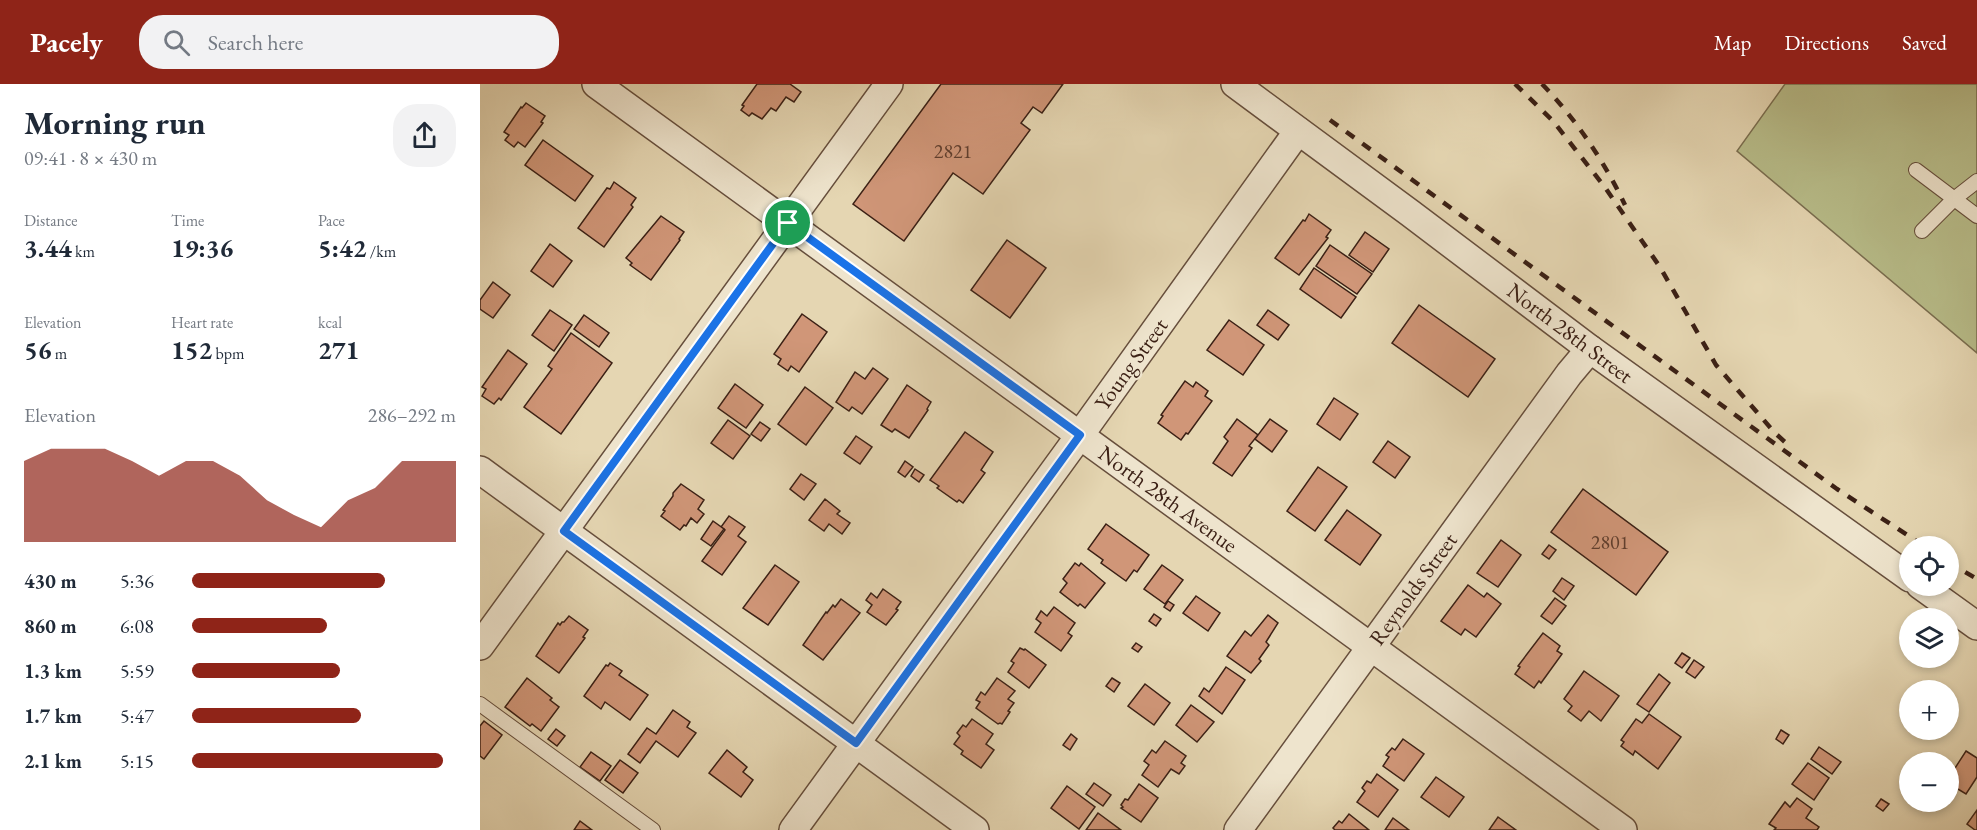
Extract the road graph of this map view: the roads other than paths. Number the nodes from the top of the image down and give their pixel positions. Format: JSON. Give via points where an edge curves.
{"nodes":[{"id":1,"x":596,"y":84,"type":"edge"},
{"id":2,"x":889,"y":84,"type":"edge"},
{"id":3,"x":1235,"y":84,"type":"edge"},
{"id":4,"x":1298,"y":131,"type":"junction"},
{"id":5,"x":1916,"y":170,"type":"dead end"},
{"id":6,"x":1977,"y":181,"type":"edge"},
{"id":7,"x":1954,"y":199,"type":"junction"},
{"id":8,"x":1977,"y":216,"type":"edge"},
{"id":9,"x":788,"y":223,"type":"junction"},
{"id":10,"x":1922,"y":231,"type":"dead end"},
{"id":11,"x":1590,"y":350,"type":"junction"},
{"id":12,"x":1080,"y":435,"type":"junction"},
{"id":13,"x":480,"y":470,"type":"edge"},
{"id":14,"x":564,"y":531,"type":"junction"},
{"id":15,"x":1899,"y":570,"type":"edge"},
{"id":16,"x":1935,"y":596,"type":"edge"},
{"id":17,"x":1977,"y":626,"type":"edge"},
{"id":18,"x":480,"y":646,"type":"edge"},
{"id":19,"x":1371,"y":647,"type":"junction"},
{"id":20,"x":480,"y":704,"type":"edge"},
{"id":21,"x":856,"y":743,"type":"junction"},
{"id":22,"x":652,"y":830,"type":"edge"},
{"id":23,"x":793,"y":830,"type":"edge"},
{"id":24,"x":975,"y":830,"type":"edge"},
{"id":25,"x":1238,"y":830,"type":"edge"},
{"id":26,"x":1623,"y":830,"type":"edge"}],
"edges":[{"from":1,"to":9,"type":"street","name":"North 28th Avenue"},
{"from":2,"to":9,"type":"street"},
{"from":3,"to":4,"type":"street","name":"North 28th Street"},
{"from":4,"to":11,"type":"street","name":"North 28th Street"},
{"from":4,"to":12,"type":"street","name":"Young Street"},
{"from":5,"to":7,"type":"lane"},
{"from":6,"to":7,"type":"lane"},
{"from":7,"to":8,"type":"lane"},
{"from":7,"to":10,"type":"lane"},
{"from":9,"to":12,"type":"street","name":"North 28th Avenue"},
{"from":9,"to":14,"type":"street"},
{"from":11,"to":15,"type":"street","name":"North 28th Street"},
{"from":11,"to":19,"type":"street","name":"Reynolds Street"},
{"from":12,"to":19,"type":"street","name":"North 28th Avenue"},
{"from":12,"to":21,"type":"street","name":"Young Street"},
{"from":13,"to":14,"type":"street"},
{"from":14,"to":18,"type":"street"},
{"from":14,"to":21,"type":"street"},
{"from":16,"to":17,"type":"street"},
{"from":19,"to":25,"type":"street","name":"Reynolds Street"},
{"from":19,"to":26,"type":"street","name":"North 28th Avenue"},
{"from":20,"to":22,"type":"lane"},
{"from":21,"to":23,"type":"street","name":"Young Street"},
{"from":21,"to":24,"type":"street"}]}
